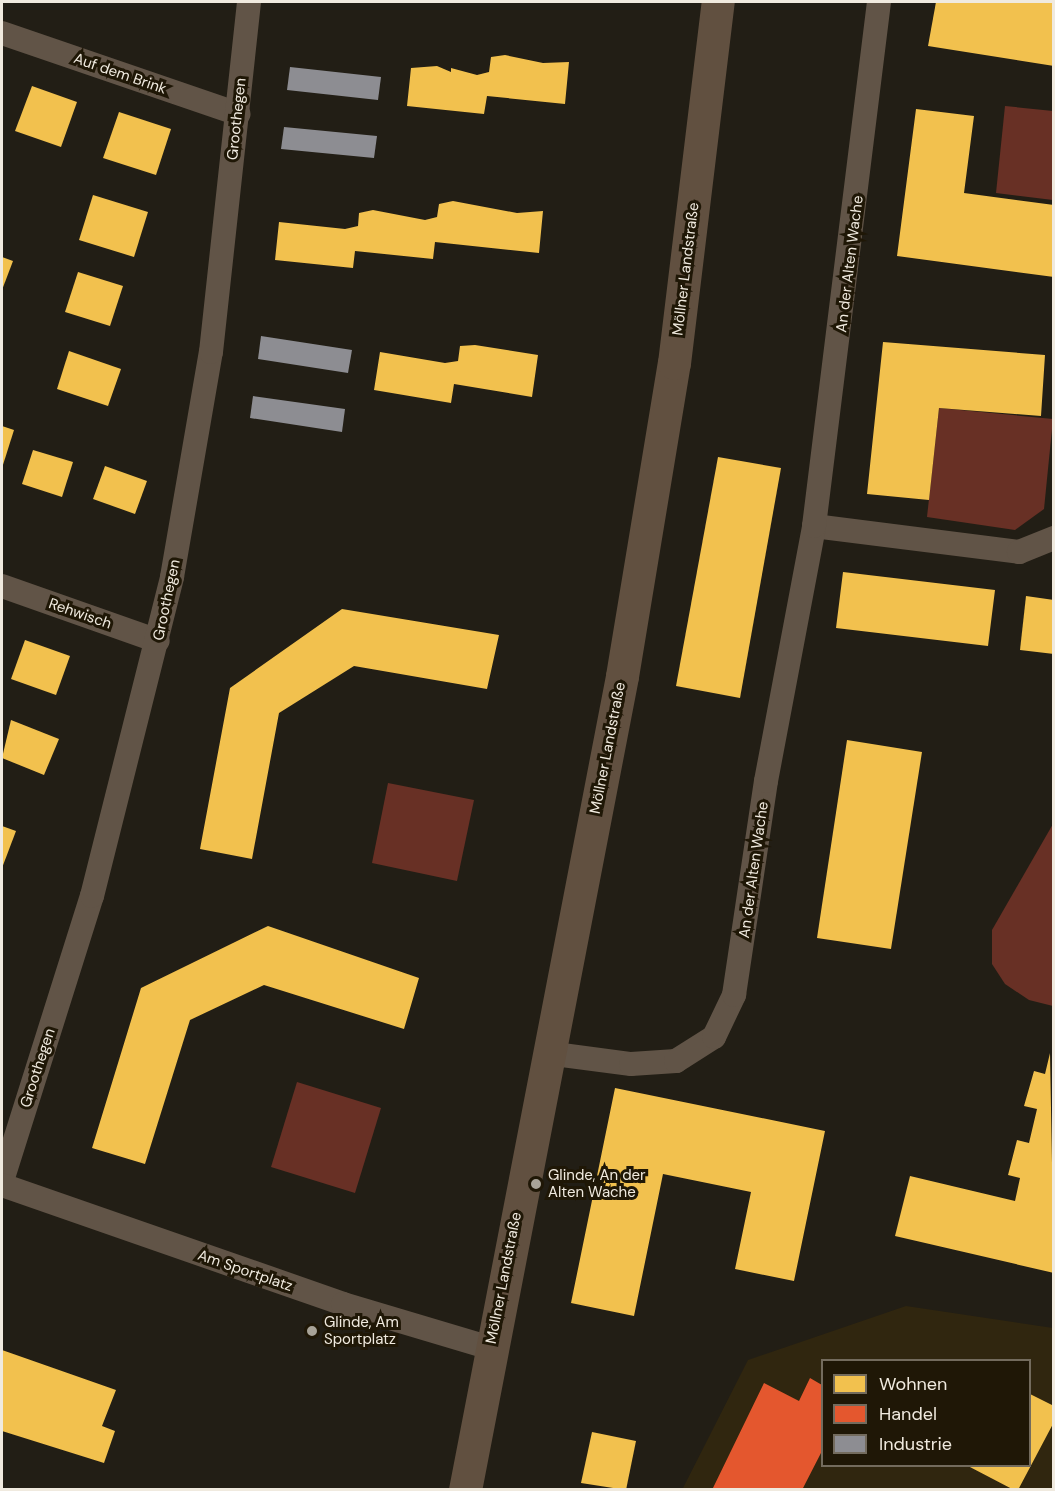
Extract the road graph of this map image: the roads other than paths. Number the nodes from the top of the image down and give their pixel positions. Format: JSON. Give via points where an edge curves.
{"nodes":[{"id":1,"x":249,"y":2,"type":"edge"},
{"id":2,"x":718,"y":2,"type":"edge"},
{"id":3,"x":879,"y":2,"type":"edge"},
{"id":4,"x":2,"y":33,"type":"edge"},
{"id":5,"x":238,"y":114,"type":"junction"},
{"id":6,"x":814,"y":526,"type":"junction"},
{"id":7,"x":1053,"y":538,"type":"edge"},
{"id":8,"x":2,"y":586,"type":"edge"},
{"id":9,"x":158,"y":641,"type":"junction"},
{"id":10,"x":547,"y":1053,"type":"junction"},
{"id":11,"x":2,"y":1183,"type":"edge"},
{"id":12,"x":491,"y":1348,"type":"junction"},
{"id":13,"x":465,"y":1490,"type":"edge"}],
"edges":[{"from":1,"to":5,"type":"street","name":"Groothegen"},
{"from":2,"to":10,"type":"main road","name":"Möllner Landstraße","via":[[674,363],[622,676]]},
{"from":3,"to":6,"type":"street","name":"An der Alten Wache"},
{"from":4,"to":5,"type":"street","name":"Auf dem Brink"},
{"from":5,"to":9,"type":"street","name":"Groothegen","via":[[212,352]]},
{"from":6,"to":7,"type":"street","via":[[1020,552]]},
{"from":6,"to":10,"type":"street","name":"An der Alten Wache","via":[[728,1016],[714,1037],[676,1061],[631,1064]]},
{"from":8,"to":9,"type":"street","name":"Rehwisch"},
{"from":9,"to":11,"type":"street","name":"Groothegen","via":[[92,896]]},
{"from":10,"to":12,"type":"main road","name":"Möllner Landstraße"},
{"from":11,"to":12,"type":"street","name":"Am Sportplatz","via":[[343,1304]]},
{"from":12,"to":13,"type":"main road","name":"Möllner Landstraße"}]}
